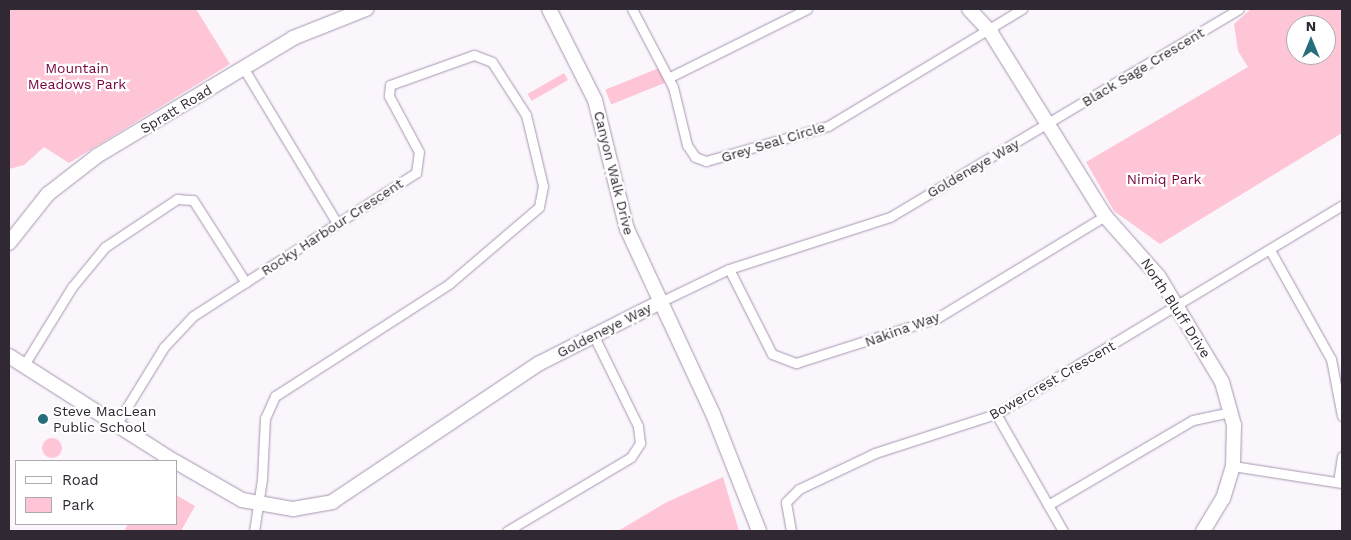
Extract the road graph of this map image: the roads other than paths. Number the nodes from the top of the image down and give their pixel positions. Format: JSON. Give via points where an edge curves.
{"nodes":[{"id":1,"x":366,"y":9,"type":"edge"},
{"id":2,"x":549,"y":9,"type":"edge"},
{"id":3,"x":632,"y":9,"type":"edge"},
{"id":4,"x":806,"y":9,"type":"edge"},
{"id":5,"x":969,"y":9,"type":"edge"},
{"id":6,"x":1022,"y":9,"type":"edge"},
{"id":7,"x":1239,"y":9,"type":"edge"},
{"id":8,"x":988,"y":29,"type":"junction"},
{"id":9,"x":244,"y":69,"type":"junction"},
{"id":10,"x":670,"y":78,"type":"junction"},
{"id":11,"x":1046,"y":125,"type":"junction"},
{"id":12,"x":1342,"y":206,"type":"edge"},
{"id":13,"x":1105,"y":216,"type":"junction"},
{"id":14,"x":337,"y":223,"type":"junction"},
{"id":15,"x":9,"y":243,"type":"edge"},
{"id":16,"x":1270,"y":250,"type":"junction"},
{"id":17,"x":729,"y":269,"type":"junction"},
{"id":18,"x":246,"y":283,"type":"junction"},
{"id":19,"x":660,"y":302,"type":"junction"},
{"id":20,"x":1177,"y":305,"type":"junction"},
{"id":21,"x":593,"y":334,"type":"junction"},
{"id":22,"x":9,"y":356,"type":"edge"},
{"id":23,"x":24,"y":365,"type":"junction"},
{"id":24,"x":1339,"y":373,"type":"edge"},
{"id":25,"x":1232,"y":412,"type":"junction"},
{"id":26,"x":996,"y":414,"type":"junction"},
{"id":27,"x":1342,"y":416,"type":"edge"},
{"id":28,"x":116,"y":425,"type":"junction"},
{"id":29,"x":1342,"y":456,"type":"edge"},
{"id":30,"x":172,"y":460,"type":"edge"},
{"id":31,"x":178,"y":464,"type":"edge"},
{"id":32,"x":1233,"y":466,"type":"junction"},
{"id":33,"x":1340,"y":482,"type":"edge"},
{"id":34,"x":259,"y":504,"type":"junction"},
{"id":35,"x":1048,"y":505,"type":"junction"},
{"id":36,"x":254,"y":531,"type":"edge"},
{"id":37,"x":508,"y":531,"type":"edge"},
{"id":38,"x":759,"y":531,"type":"edge"},
{"id":39,"x":791,"y":531,"type":"edge"},
{"id":40,"x":1063,"y":531,"type":"edge"},
{"id":41,"x":1203,"y":531,"type":"edge"}],
"edges":[{"from":1,"to":9,"type":"street","name":"Spratt Road","via":[[293,38]]},
{"from":2,"to":19,"type":"street","name":"Canyon Walk Drive","via":[[595,100],[627,230]]},
{"from":3,"to":10,"type":"street","name":"Grey Seal Circle"},
{"from":4,"to":10,"type":"street"},
{"from":5,"to":8,"type":"street","name":"North Bluff Drive"},
{"from":6,"to":8,"type":"street"},
{"from":7,"to":11,"type":"street","name":"Black Sage Crescent"},
{"from":8,"to":10,"type":"street","name":"Grey Seal Circle","via":[[828,126],[712,160],[695,157],[687,145]]},
{"from":8,"to":11,"type":"street","name":"North Bluff Drive"},
{"from":9,"to":14,"type":"street"},
{"from":9,"to":15,"type":"street","name":"Spratt Road","via":[[77,169],[39,203]]},
{"from":11,"to":13,"type":"street","name":"North Bluff Drive"},
{"from":11,"to":17,"type":"street","name":"Goldeneye Way","via":[[890,217]]},
{"from":12,"to":16,"type":"street","name":"Bowercrest Crescent"},
{"from":13,"to":17,"type":"street","name":"Nakina Way","via":[[937,318],[796,363],[772,354]]},
{"from":13,"to":20,"type":"street","name":"North Bluff Drive","via":[[1153,268]]},
{"from":14,"to":18,"type":"street","name":"Rocky Harbour Crescent"},
{"from":14,"to":34,"type":"street","name":"Rocky Harbour Crescent","via":[[419,167],[419,152],[389,96],[390,85],[474,55],[492,62],[526,115],[543,186],[539,208],[449,284],[275,396],[265,418]]},
{"from":16,"to":20,"type":"street","name":"Bowercrest Crescent"},
{"from":16,"to":24,"type":"street"},
{"from":17,"to":19,"type":"street","name":"Goldeneye Way"},
{"from":18,"to":23,"type":"street","via":[[198,206],[189,198],[177,199],[143,218],[99,253]]},
{"from":18,"to":28,"type":"street","name":"Rocky Harbour Crescent","via":[[193,316],[164,347]]},
{"from":19,"to":21,"type":"street","name":"Goldeneye Way"},
{"from":19,"to":38,"type":"street","name":"Canyon Walk Drive","via":[[713,414]]},
{"from":20,"to":25,"type":"street","name":"North Bluff Drive","via":[[1219,376]]},
{"from":20,"to":26,"type":"street","name":"Bowercrest Crescent"},
{"from":21,"to":34,"type":"street","name":"Goldeneye Way","via":[[540,363],[332,502],[293,509]]},
{"from":21,"to":37,"type":"street","via":[[638,426],[640,443],[631,458]]},
{"from":22,"to":23,"type":"street","name":"Goldeneye Way"},
{"from":23,"to":28,"type":"street","name":"Goldeneye Way"},
{"from":24,"to":27,"type":"street"},
{"from":25,"to":32,"type":"street","name":"North Bluff Drive"},
{"from":25,"to":35,"type":"street","via":[[1193,420]]},
{"from":26,"to":35,"type":"street"},
{"from":26,"to":39,"type":"street","name":"Bowercrest Crescent","via":[[875,453],[799,489],[786,502]]},
{"from":28,"to":30,"type":"street","name":"Goldeneye Way"},
{"from":29,"to":33,"type":"street"},
{"from":31,"to":34,"type":"street","name":"Goldeneye Way","via":[[234,497]]},
{"from":32,"to":33,"type":"street"},
{"from":32,"to":41,"type":"street","name":"North Bluff Drive","via":[[1223,498]]},
{"from":34,"to":36,"type":"street"},
{"from":35,"to":40,"type":"street"}]}
